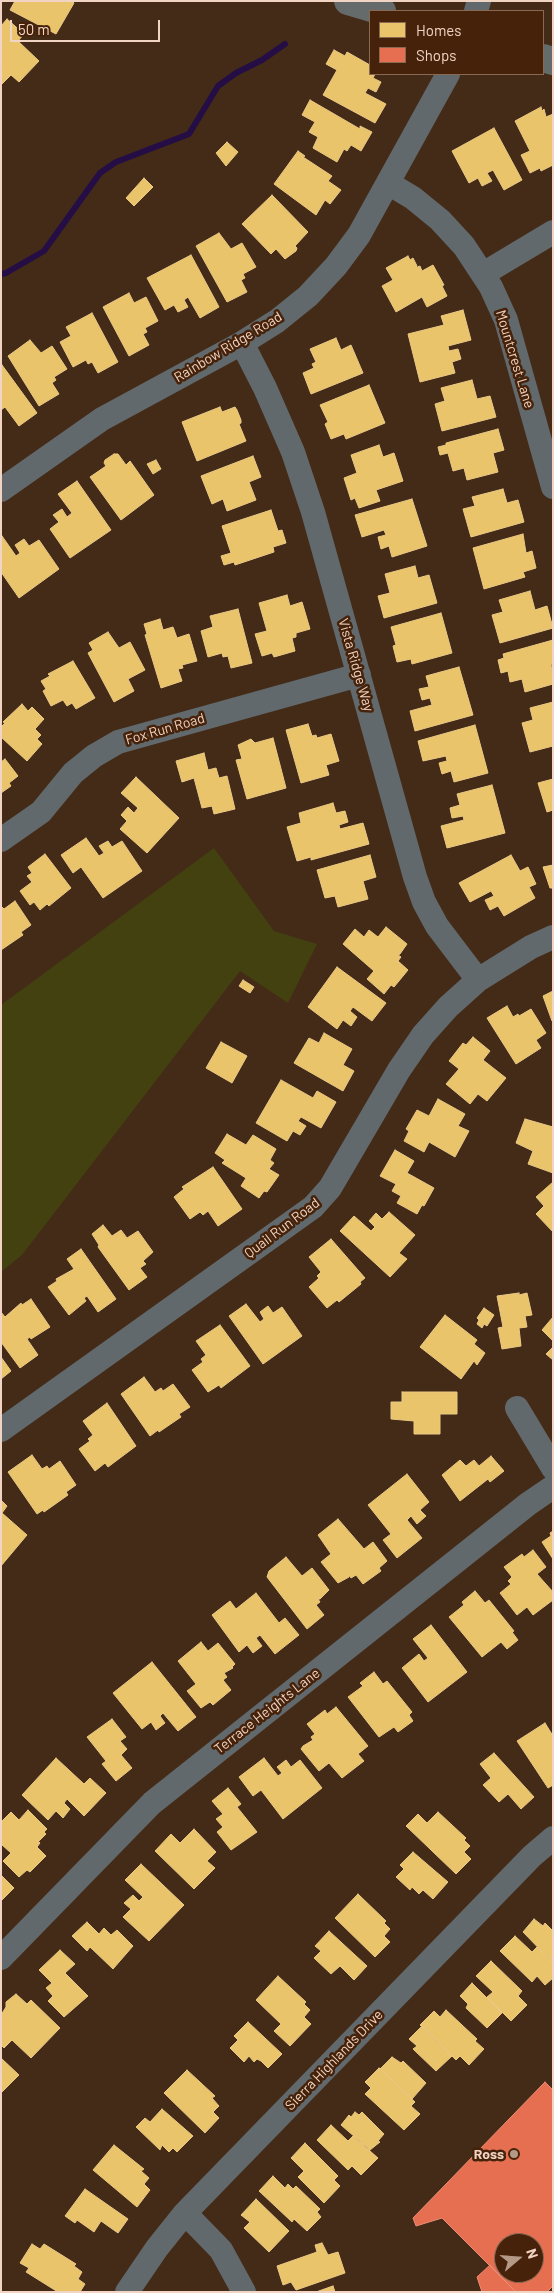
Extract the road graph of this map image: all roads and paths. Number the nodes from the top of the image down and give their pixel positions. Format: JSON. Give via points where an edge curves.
{"nodes":[{"id":1,"x":348,"y":1,"type":"edge"},
{"id":2,"x":379,"y":10,"type":"edge"},
{"id":3,"x":447,"y":75,"type":"edge"},
{"id":4,"x":388,"y":184,"type":"junction"},
{"id":5,"x":553,"y":232,"type":"edge"},
{"id":6,"x":484,"y":274,"type":"junction"},
{"id":7,"x":242,"y":343,"type":"junction"},
{"id":8,"x":551,"y":473,"type":"edge"},
{"id":9,"x":1,"y":490,"type":"edge"},
{"id":10,"x":359,"y":675,"type":"junction"},
{"id":11,"x":1,"y":840,"type":"edge"},
{"id":12,"x":553,"y":937,"type":"edge"},
{"id":13,"x":478,"y":980,"type":"junction"},
{"id":14,"x":517,"y":1408,"type":"dead end"},
{"id":15,"x":1,"y":1430,"type":"edge"},
{"id":16,"x":553,"y":1468,"type":"edge"},
{"id":17,"x":553,"y":1487,"type":"edge"},
{"id":18,"x":553,"y":1838,"type":"edge"},
{"id":19,"x":1,"y":1958,"type":"edge"},
{"id":20,"x":185,"y":2213,"type":"junction"},
{"id":21,"x":127,"y":2292,"type":"edge"},
{"id":22,"x":244,"y":2292,"type":"edge"}],
"edges":[{"from":1,"to":2,"type":"main road"},
{"from":3,"to":4,"type":"street","name":"Rainbow Ridge Road"},
{"from":4,"to":6,"type":"street","name":"Mountcrest Lane","via":[[440,220]]},
{"from":4,"to":7,"type":"street","name":"Rainbow Ridge Road","via":[[360,235],[336,266],[308,296]]},
{"from":5,"to":6,"type":"street"},
{"from":6,"to":8,"type":"street","name":"Mountcrest Lane","via":[[506,320]]},
{"from":7,"to":9,"type":"street","name":"Rainbow Ridge Road","via":[[102,419]]},
{"from":7,"to":10,"type":"street","name":"Vista Ridge Way","via":[[296,461]]},
{"from":10,"to":11,"type":"street","name":"Fox Run Road","via":[[118,742],[94,756],[74,773],[41,812]]},
{"from":10,"to":13,"type":"street","name":"Vista Ridge Way","via":[[424,902],[437,926]]},
{"from":12,"to":13,"type":"street","name":"Quail Run Road"},
{"from":13,"to":15,"type":"street","name":"Quail Run Road","via":[[423,1035],[330,1188],[313,1207]]},
{"from":14,"to":16,"type":"street"},
{"from":17,"to":19,"type":"street","name":"Terrace Heights Lane","via":[[152,1803]]},
{"from":18,"to":20,"type":"street","name":"Sierra Highlands Drive"},
{"from":20,"to":21,"type":"street","name":"Sierra Highlands Drive"},
{"from":20,"to":22,"type":"street","via":[[221,2250]]}]}
